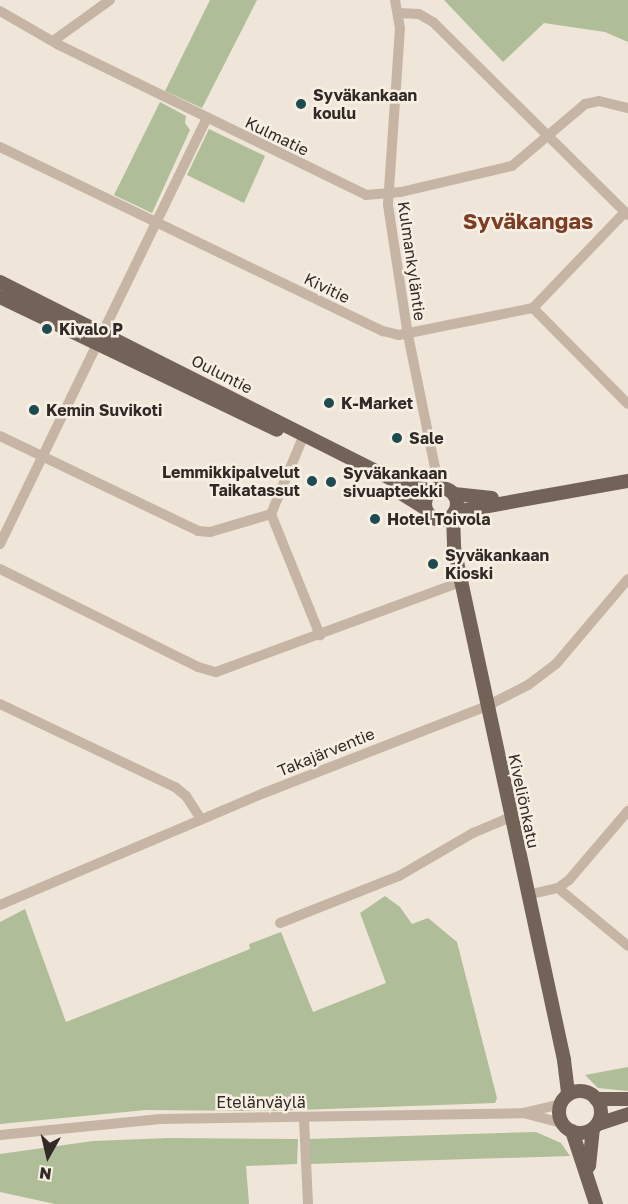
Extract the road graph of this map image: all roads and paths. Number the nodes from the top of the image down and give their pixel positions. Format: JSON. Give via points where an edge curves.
{"nodes":[{"id":1,"x":110,"y":0,"type":"edge"},
{"id":2,"x":395,"y":0,"type":"edge"},
{"id":3,"x":0,"y":11,"type":"edge"},
{"id":4,"x":398,"y":13,"type":"junction"},
{"id":5,"x":53,"y":41,"type":"junction"},
{"id":6,"x":628,"y":108,"type":"edge"},
{"id":7,"x":207,"y":118,"type":"junction"},
{"id":8,"x":548,"y":136,"type":"junction"},
{"id":9,"x":0,"y":147,"type":"edge"},
{"id":10,"x":387,"y":194,"type":"junction"},
{"id":11,"x":626,"y":214,"type":"edge"},
{"id":12,"x":157,"y":223,"type":"junction"},
{"id":13,"x":0,"y":282,"type":"edge"},
{"id":14,"x":0,"y":297,"type":"edge"},
{"id":15,"x":533,"y":308,"type":"junction"},
{"id":16,"x":408,"y":335,"type":"junction"},
{"id":17,"x":102,"y":339,"type":"junction"},
{"id":18,"x":628,"y":404,"type":"edge"},
{"id":19,"x":0,"y":436,"type":"edge"},
{"id":20,"x":301,"y":442,"type":"junction"},
{"id":21,"x":43,"y":456,"type":"junction"},
{"id":22,"x":628,"y":481,"type":"edge"},
{"id":23,"x":435,"y":489,"type":"junction"},
{"id":24,"x":454,"y":494,"type":"junction"},
{"id":25,"x":523,"y":500,"type":"junction"},
{"id":26,"x":425,"y":507,"type":"junction"},
{"id":27,"x":454,"y":513,"type":"junction"},
{"id":28,"x":271,"y":514,"type":"junction"},
{"id":29,"x":438,"y":520,"type":"junction"},
{"id":30,"x":0,"y":544,"type":"edge"},
{"id":31,"x":454,"y":548,"type":"junction"},
{"id":32,"x":0,"y":569,"type":"edge"},
{"id":33,"x":628,"y":579,"type":"edge"},
{"id":34,"x":461,"y":582,"type":"junction"},
{"id":35,"x":320,"y":635,"type":"junction"},
{"id":36,"x":0,"y":704,"type":"edge"},
{"id":37,"x":487,"y":706,"type":"junction"},
{"id":38,"x":628,"y":811,"type":"edge"},
{"id":39,"x":511,"y":818,"type":"junction"},
{"id":40,"x":201,"y":819,"type":"junction"},
{"id":41,"x":558,"y":888,"type":"junction"},
{"id":42,"x":527,"y":895,"type":"junction"},
{"id":43,"x":0,"y":904,"type":"edge"},
{"id":44,"x":280,"y":922,"type":"dead end"},
{"id":45,"x":628,"y":946,"type":"edge"},
{"id":46,"x":564,"y":1060,"type":"junction"},
{"id":47,"x":591,"y":1096,"type":"junction"},
{"id":48,"x":564,"y":1099,"type":"junction"},
{"id":49,"x":628,"y":1099,"type":"edge"},
{"id":50,"x":523,"y":1113,"type":"junction"},
{"id":51,"x":628,"y":1114,"type":"edge"},
{"id":52,"x":304,"y":1119,"type":"junction"},
{"id":53,"x":595,"y":1126,"type":"junction"},
{"id":54,"x":567,"y":1127,"type":"junction"},
{"id":55,"x":0,"y":1135,"type":"edge"},
{"id":56,"x":588,"y":1174,"type":"junction"},
{"id":57,"x":308,"y":1204,"type":"edge"},
{"id":58,"x":596,"y":1204,"type":"edge"}],
"edges":[{"from":1,"to":5,"type":"street"},
{"from":2,"to":4,"type":"street","name":"Kulmankyläntie"},
{"from":3,"to":5,"type":"street","name":"Kulmatie"},
{"from":4,"to":8,"type":"street","via":[[419,14],[433,22]]},
{"from":4,"to":10,"type":"street","name":"Kulmankyläntie"},
{"from":5,"to":7,"type":"street","name":"Kulmatie"},
{"from":6,"to":8,"type":"street","name":"Kulmatie","via":[[610,102],[589,102]]},
{"from":7,"to":10,"type":"street","name":"Kulmatie","via":[[359,193]]},
{"from":7,"to":12,"type":"street"},
{"from":8,"to":10,"type":"street","name":"Kulmatie","via":[[512,166]]},
{"from":8,"to":11,"type":"street"},
{"from":9,"to":12,"type":"street","name":"Kivitie"},
{"from":10,"to":16,"type":"street","name":"Kulmankyläntie"},
{"from":11,"to":15,"type":"street"},
{"from":12,"to":16,"type":"street","name":"Kivitie","via":[[383,332]]},
{"from":12,"to":17,"type":"street"},
{"from":13,"to":17,"type":"main road","name":"Ouluntie"},
{"from":14,"to":17,"type":"main road","name":"Ouluntie"},
{"from":15,"to":16,"type":"street","name":"Kivitie"},
{"from":15,"to":18,"type":"street"},
{"from":16,"to":23,"type":"street","name":"Kulmankyläntie"},
{"from":17,"to":20,"type":"main road","name":"Ouluntie"},
{"from":17,"to":21,"type":"street"},
{"from":17,"to":23,"type":"main road","name":"Ouluntie","via":[[398,482]]},
{"from":19,"to":21,"type":"street"},
{"from":20,"to":26,"type":"main road","name":"Ouluntie"},
{"from":20,"to":28,"type":"street"},
{"from":21,"to":28,"type":"street","via":[[202,532]]},
{"from":21,"to":30,"type":"street"},
{"from":22,"to":25,"type":"main road"},
{"from":23,"to":24,"type":"main road"},
{"from":23,"to":26,"type":"main road"},
{"from":24,"to":25,"type":"main road"},
{"from":24,"to":27,"type":"main road"},
{"from":25,"to":27,"type":"main road"},
{"from":26,"to":29,"type":"main road"},
{"from":27,"to":29,"type":"main road"},
{"from":27,"to":31,"type":"main road","name":"Kiveliönkatu"},
{"from":28,"to":35,"type":"street"},
{"from":29,"to":31,"type":"main road","name":"Kiveliönkatu"},
{"from":31,"to":34,"type":"main road","name":"Kiveliönkatu"},
{"from":32,"to":35,"type":"street","via":[[206,670],[230,670]]},
{"from":33,"to":37,"type":"street","name":"Takajärventie","via":[[548,671]]},
{"from":34,"to":35,"type":"street"},
{"from":34,"to":37,"type":"main road","name":"Kiveliönkatu"},
{"from":36,"to":40,"type":"street","via":[[175,787]]},
{"from":37,"to":39,"type":"main road","name":"Kiveliönkatu"},
{"from":37,"to":40,"type":"street","name":"Takajärventie"},
{"from":38,"to":41,"type":"street","via":[[579,871]]},
{"from":39,"to":42,"type":"main road","name":"Kiveliönkatu"},
{"from":39,"to":44,"type":"street","via":[[473,833],[399,876]]},
{"from":40,"to":43,"type":"street","name":"Takajärventie"},
{"from":41,"to":42,"type":"street"},
{"from":41,"to":45,"type":"street"},
{"from":42,"to":46,"type":"main road","name":"Kiveliönkatu"},
{"from":46,"to":47,"type":"main road","name":"Kiveliönkatu"},
{"from":46,"to":48,"type":"main road","name":"Kiveliönkatu"},
{"from":47,"to":48,"type":"main road"},
{"from":47,"to":49,"type":"main road"},
{"from":47,"to":53,"type":"main road","via":[[601,1111]]},
{"from":48,"to":50,"type":"street","name":"Etelänväylä"},
{"from":48,"to":54,"type":"main road","name":"Kiveliönkatu"},
{"from":50,"to":52,"type":"street","name":"Etelänväylä"},
{"from":50,"to":54,"type":"street","name":"Etelänväylä"},
{"from":51,"to":53,"type":"main road"},
{"from":52,"to":55,"type":"street","name":"Etelänväylä","via":[[159,1119]]},
{"from":52,"to":57,"type":"street"},
{"from":53,"to":54,"type":"main road"},
{"from":53,"to":56,"type":"main road"},
{"from":54,"to":56,"type":"main road"},
{"from":56,"to":58,"type":"main road"}]}
